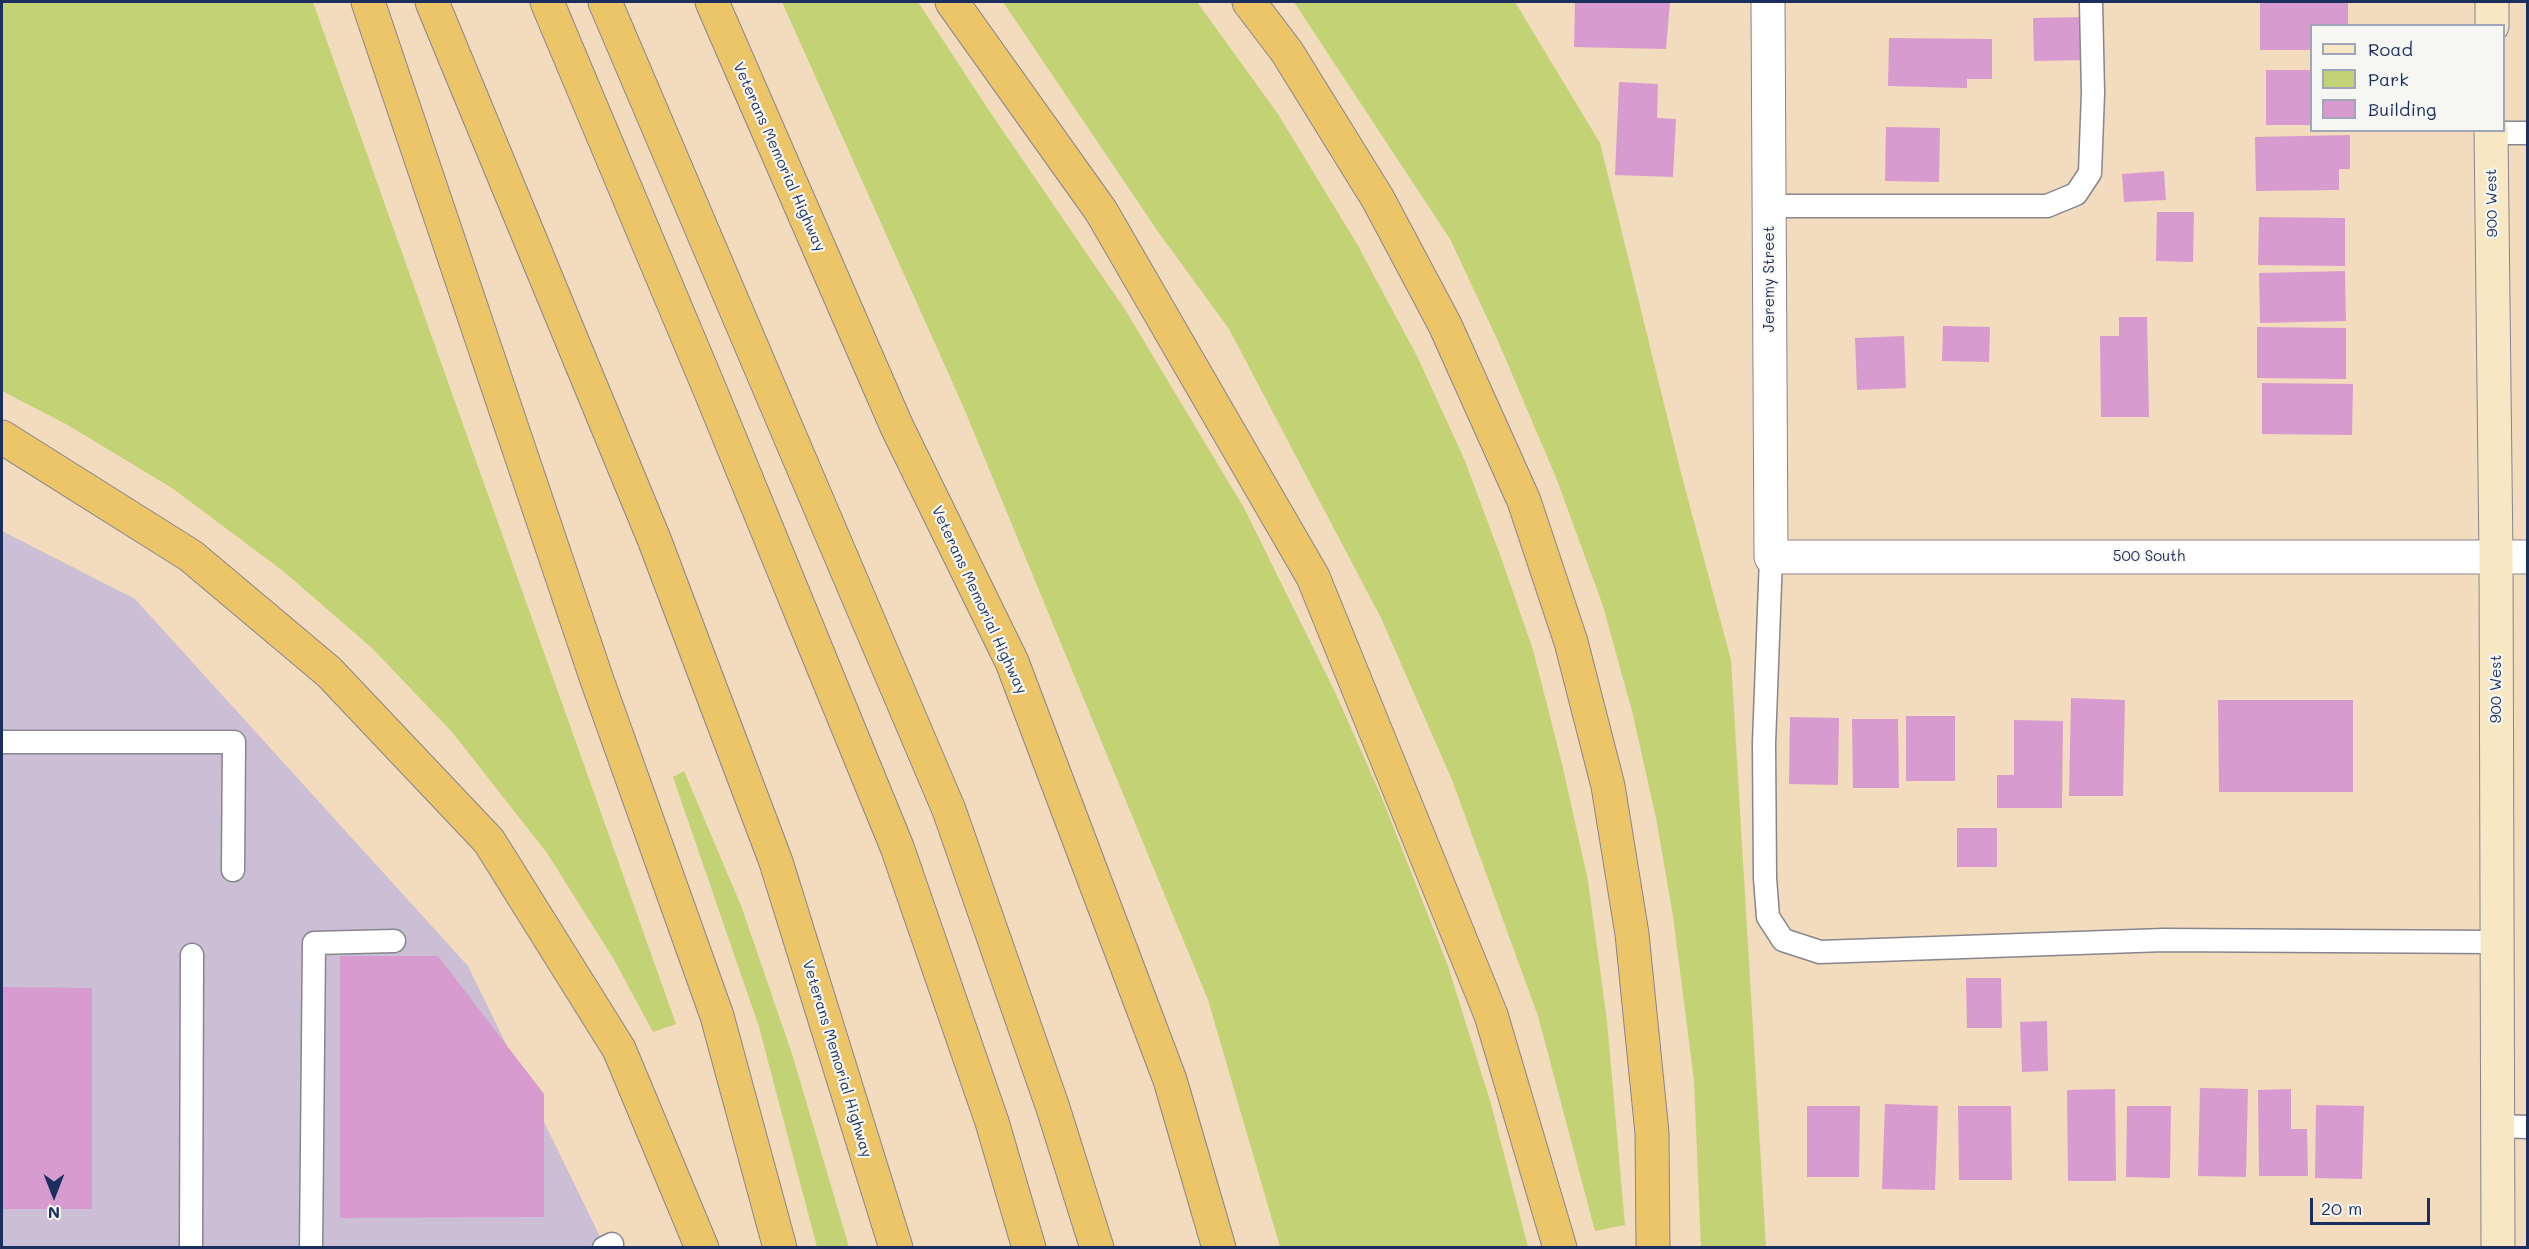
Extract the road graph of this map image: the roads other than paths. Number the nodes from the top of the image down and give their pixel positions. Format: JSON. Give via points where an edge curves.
{"nodes":[{"id":1,"x":368,"y":2,"type":"edge"},
{"id":2,"x":432,"y":2,"type":"edge"},
{"id":3,"x":547,"y":2,"type":"edge"},
{"id":4,"x":605,"y":2,"type":"edge"},
{"id":5,"x":712,"y":2,"type":"edge"},
{"id":6,"x":952,"y":2,"type":"edge"},
{"id":7,"x":1249,"y":2,"type":"edge"},
{"id":8,"x":1768,"y":2,"type":"edge"},
{"id":9,"x":2091,"y":2,"type":"edge"},
{"id":10,"x":2492,"y":2,"type":"edge"},
{"id":11,"x":2492,"y":24,"type":"edge"},
{"id":12,"x":2491,"y":132,"type":"edge"},
{"id":13,"x":2528,"y":133,"type":"edge"},
{"id":14,"x":1768,"y":206,"type":"junction"},
{"id":15,"x":2,"y":436,"type":"edge"},
{"id":16,"x":1771,"y":557,"type":"junction"},
{"id":17,"x":2512,"y":557,"type":"edge"},
{"id":18,"x":2,"y":742,"type":"edge"},
{"id":19,"x":233,"y":870,"type":"dead end"},
{"id":20,"x":394,"y":941,"type":"dead end"},
{"id":21,"x":2496,"y":942,"type":"junction"},
{"id":22,"x":192,"y":955,"type":"dead end"},
{"id":23,"x":2496,"y":1126,"type":"junction"},
{"id":24,"x":2528,"y":1127,"type":"edge"},
{"id":25,"x":191,"y":1248,"type":"edge"},
{"id":26,"x":311,"y":1248,"type":"edge"},
{"id":27,"x":604,"y":1248,"type":"edge"},
{"id":28,"x":612,"y":1248,"type":"edge"},
{"id":29,"x":702,"y":1248,"type":"edge"},
{"id":30,"x":780,"y":1248,"type":"edge"},
{"id":31,"x":896,"y":1248,"type":"edge"},
{"id":32,"x":1029,"y":1248,"type":"edge"},
{"id":33,"x":1097,"y":1248,"type":"edge"},
{"id":34,"x":1219,"y":1248,"type":"edge"},
{"id":35,"x":1560,"y":1248,"type":"edge"},
{"id":36,"x":1653,"y":1248,"type":"edge"},
{"id":37,"x":2498,"y":1248,"type":"edge"}],
"edges":[{"from":1,"to":30,"type":"highway","via":[[604,699],[717,1016]]},
{"from":2,"to":31,"type":"highway","name":"Veterans Memorial Highway","via":[[654,539],[776,862]]},
{"from":3,"to":32,"type":"highway","via":[[897,847],[992,1122]]},
{"from":4,"to":33,"type":"highway","via":[[949,810],[1053,1108]]},
{"from":5,"to":34,"type":"highway","name":"Veterans Memorial Highway","via":[[897,427],[1012,662],[1170,1080]]},
{"from":6,"to":35,"type":"highway","via":[[1101,211],[1312,577],[1491,1015]]},
{"from":7,"to":36,"type":"highway","via":[[1287,52],[1378,199],[1445,325],[1524,501],[1571,642],[1608,786],[1632,934],[1652,1133]]},
{"from":8,"to":14,"type":"street","name":"Jeremy Street"},
{"from":9,"to":14,"type":"lane","via":[[2090,172],[2076,194],[2047,206]]},
{"from":10,"to":11,"type":"main road"},
{"from":12,"to":13,"type":"lane"},
{"from":12,"to":17,"type":"main road","name":"900 West"},
{"from":14,"to":16,"type":"street","name":"Jeremy Street"},
{"from":15,"to":29,"type":"highway","via":[[199,563],[329,672],[489,841],[619,1049]]},
{"from":16,"to":17,"type":"street","name":"500 South"},
{"from":16,"to":21,"type":"lane","via":[[1764,743],[1765,878],[1768,917],[1783,940],[1820,952],[2164,940]]},
{"from":17,"to":21,"type":"main road","name":"900 West"},
{"from":18,"to":19,"type":"lane","via":[[234,742]]},
{"from":20,"to":26,"type":"lane","via":[[314,943]]},
{"from":21,"to":23,"type":"main road","name":"900 West"},
{"from":22,"to":25,"type":"lane"},
{"from":23,"to":24,"type":"lane"},
{"from":23,"to":37,"type":"main road","name":"900 West"},
{"from":27,"to":28,"type":"lane","via":[[612,1244]]}]}
